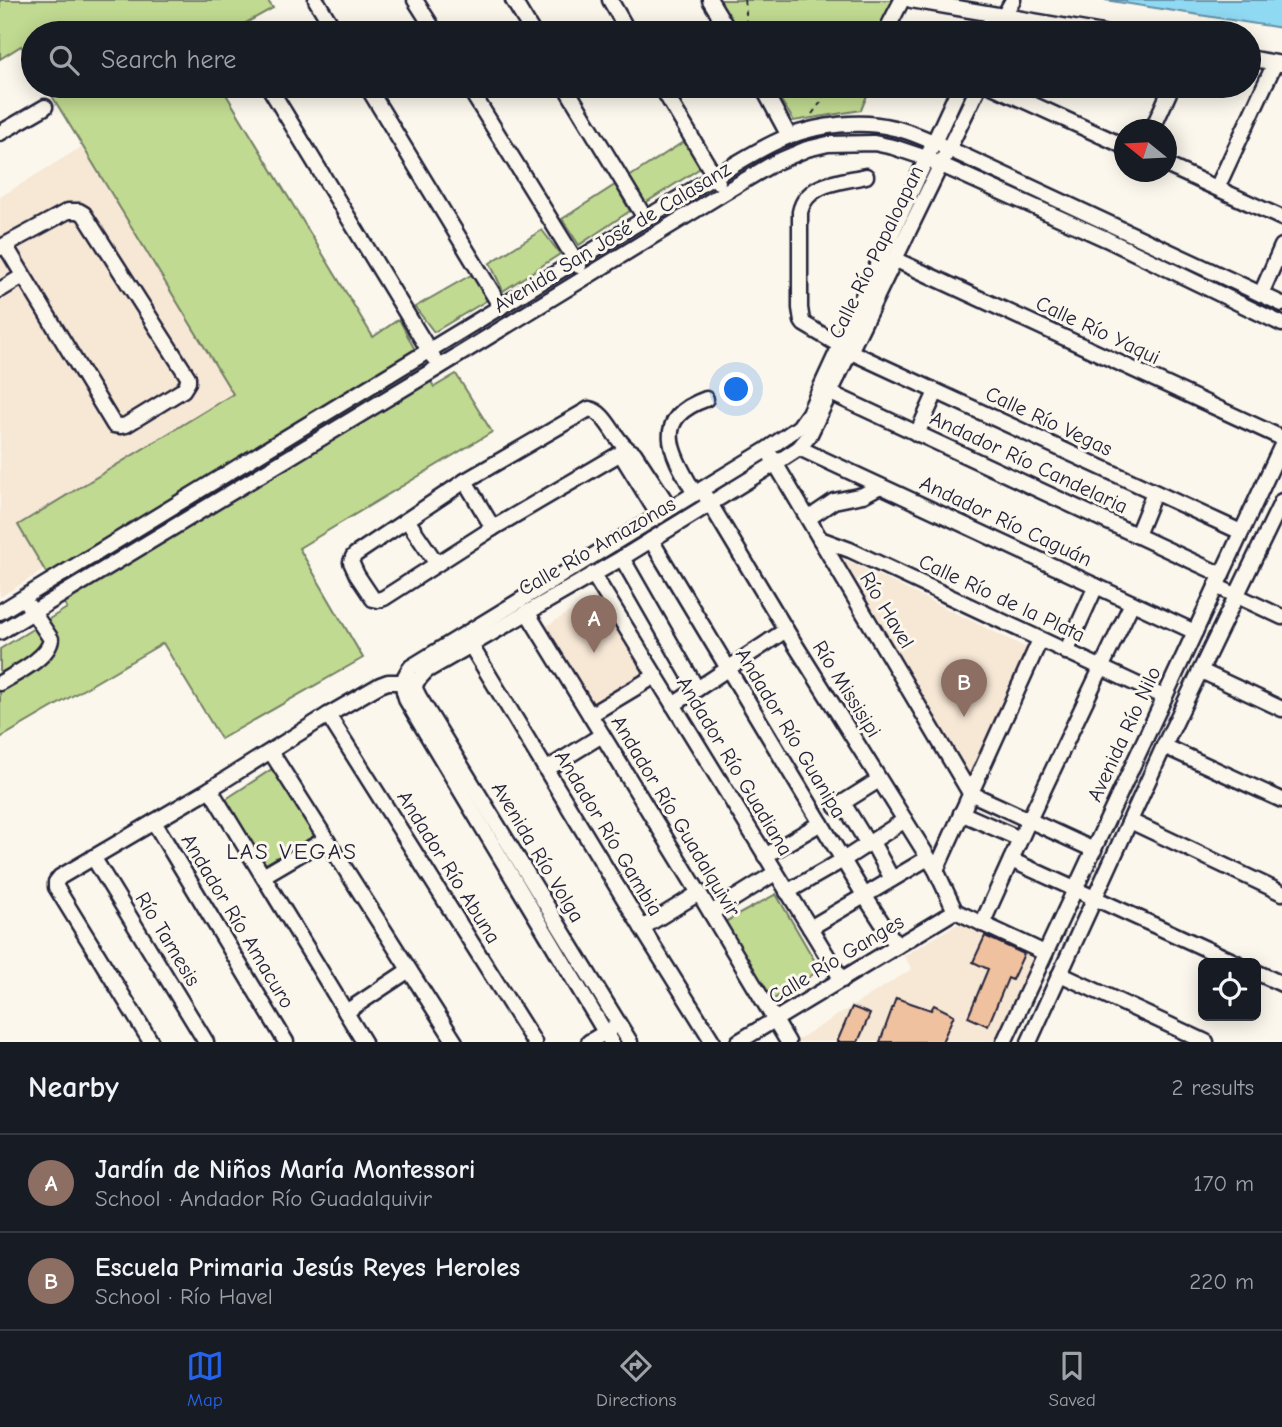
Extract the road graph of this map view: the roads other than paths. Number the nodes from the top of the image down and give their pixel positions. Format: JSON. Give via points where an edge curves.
{"nodes":[{"id":1,"x":316,"y":0,"type":"edge"},
{"id":2,"x":415,"y":0,"type":"edge"},
{"id":3,"x":513,"y":0,"type":"edge"},
{"id":4,"x":610,"y":0,"type":"edge"},
{"id":5,"x":710,"y":0,"type":"edge"},
{"id":6,"x":902,"y":0,"type":"edge"},
{"id":7,"x":911,"y":0,"type":"edge"},
{"id":8,"x":1013,"y":0,"type":"edge"},
{"id":9,"x":1004,"y":16,"type":"junction"},
{"id":10,"x":329,"y":21,"type":"edge"},
{"id":11,"x":428,"y":21,"type":"edge"},
{"id":12,"x":526,"y":21,"type":"edge"},
{"id":13,"x":622,"y":21,"type":"edge"},
{"id":14,"x":723,"y":21,"type":"edge"},
{"id":15,"x":891,"y":21,"type":"edge"},
{"id":16,"x":991,"y":21,"type":"edge"},
{"id":17,"x":1005,"y":21,"type":"edge"},
{"id":18,"x":1033,"y":21,"type":"edge"},
{"id":19,"x":1278,"y":63,"type":"edge"},
{"id":20,"x":276,"y":98,"type":"edge"},
{"id":21,"x":375,"y":98,"type":"edge"},
{"id":22,"x":475,"y":98,"type":"edge"},
{"id":23,"x":572,"y":98,"type":"edge"},
{"id":24,"x":668,"y":98,"type":"edge"},
{"id":25,"x":768,"y":98,"type":"edge"},
{"id":26,"x":954,"y":98,"type":"edge"},
{"id":27,"x":973,"y":98,"type":"edge"},
{"id":28,"x":1019,"y":98,"type":"edge"},
{"id":29,"x":1167,"y":98,"type":"edge"},
{"id":30,"x":1261,"y":98,"type":"edge"},
{"id":31,"x":1261,"y":98,"type":"edge"},
{"id":32,"x":45,"y":107,"type":"dead end"},
{"id":33,"x":1157,"y":119,"type":"edge"},
{"id":34,"x":0,"y":133,"type":"edge"},
{"id":35,"x":789,"y":136,"type":"junction"},
{"id":36,"x":1114,"y":141,"type":"edge"},
{"id":37,"x":933,"y":142,"type":"junction"},
{"id":38,"x":949,"y":149,"type":"junction"},
{"id":39,"x":926,"y":158,"type":"junction"},
{"id":40,"x":942,"y":165,"type":"junction"},
{"id":41,"x":1177,"y":170,"type":"edge"},
{"id":42,"x":715,"y":176,"type":"junction"},
{"id":43,"x":866,"y":176,"type":"dead end"},
{"id":44,"x":1217,"y":188,"type":"junction"},
{"id":45,"x":725,"y":192,"type":"junction"},
{"id":46,"x":645,"y":218,"type":"junction"},
{"id":47,"x":1282,"y":218,"type":"edge"},
{"id":48,"x":2,"y":246,"type":"edge"},
{"id":49,"x":1282,"y":246,"type":"edge"},
{"id":50,"x":576,"y":260,"type":"junction"},
{"id":51,"x":896,"y":260,"type":"junction"},
{"id":52,"x":23,"y":276,"type":"junction"},
{"id":53,"x":585,"y":277,"type":"junction"},
{"id":54,"x":0,"y":290,"type":"edge"},
{"id":55,"x":1261,"y":294,"type":"junction"},
{"id":56,"x":1282,"y":304,"type":"edge"},
{"id":57,"x":501,"y":307,"type":"junction"},
{"id":58,"x":1282,"y":324,"type":"edge"},
{"id":59,"x":845,"y":349,"type":"junction"},
{"id":60,"x":429,"y":350,"type":"junction"},
{"id":61,"x":439,"y":367,"type":"junction"},
{"id":62,"x":825,"y":391,"type":"junction"},
{"id":63,"x":936,"y":392,"type":"junction"},
{"id":64,"x":706,"y":398,"type":"dead end"},
{"id":65,"x":804,"y":432,"type":"junction"},
{"id":66,"x":917,"y":434,"type":"junction"},
{"id":67,"x":1282,"y":438,"type":"edge"},
{"id":68,"x":283,"y":439,"type":"junction"},
{"id":69,"x":1282,"y":445,"type":"edge"},
{"id":70,"x":799,"y":448,"type":"junction"},
{"id":71,"x":626,"y":450,"type":"junction"},
{"id":72,"x":766,"y":450,"type":"junction"},
{"id":73,"x":293,"y":455,"type":"junction"},
{"id":74,"x":776,"y":463,"type":"junction"},
{"id":75,"x":465,"y":481,"type":"junction"},
{"id":76,"x":880,"y":486,"type":"junction"},
{"id":77,"x":698,"y":492,"type":"junction"},
{"id":78,"x":1154,"y":493,"type":"junction"},
{"id":79,"x":1282,"y":501,"type":"edge"},
{"id":80,"x":710,"y":504,"type":"junction"},
{"id":81,"x":664,"y":512,"type":"junction"},
{"id":82,"x":809,"y":518,"type":"junction"},
{"id":83,"x":407,"y":520,"type":"junction"},
{"id":84,"x":1278,"y":522,"type":"edge"},
{"id":85,"x":493,"y":528,"type":"junction"},
{"id":86,"x":1241,"y":532,"type":"junction"},
{"id":87,"x":1137,"y":535,"type":"junction"},
{"id":88,"x":820,"y":539,"type":"junction"},
{"id":89,"x":651,"y":540,"type":"junction"},
{"id":90,"x":622,"y":558,"type":"junction"},
{"id":91,"x":437,"y":564,"type":"junction"},
{"id":92,"x":593,"y":574,"type":"junction"},
{"id":93,"x":571,"y":578,"type":"junction"},
{"id":94,"x":1219,"y":580,"type":"junction"},
{"id":95,"x":1096,"y":586,"type":"junction"},
{"id":96,"x":1237,"y":596,"type":"junction"},
{"id":97,"x":23,"y":598,"type":"junction"},
{"id":98,"x":1132,"y":603,"type":"junction"},
{"id":99,"x":0,"y":612,"type":"edge"},
{"id":100,"x":33,"y":612,"type":"junction"},
{"id":101,"x":527,"y":612,"type":"junction"},
{"id":102,"x":1282,"y":617,"type":"edge"},
{"id":103,"x":786,"y":630,"type":"junction"},
{"id":104,"x":0,"y":632,"type":"edge"},
{"id":105,"x":1195,"y":632,"type":"junction"},
{"id":106,"x":1040,"y":640,"type":"junction"},
{"id":107,"x":470,"y":644,"type":"junction"},
{"id":108,"x":1066,"y":652,"type":"junction"},
{"id":109,"x":1100,"y":668,"type":"junction"},
{"id":110,"x":729,"y":669,"type":"junction"},
{"id":111,"x":1201,"y":671,"type":"junction"},
{"id":112,"x":655,"y":676,"type":"junction"},
{"id":113,"x":409,"y":681,"type":"junction"},
{"id":114,"x":0,"y":683,"type":"edge"},
{"id":115,"x":698,"y":690,"type":"junction"},
{"id":116,"x":1164,"y":697,"type":"junction"},
{"id":117,"x":673,"y":705,"type":"junction"},
{"id":118,"x":1282,"y":709,"type":"edge"},
{"id":119,"x":328,"y":715,"type":"junction"},
{"id":120,"x":590,"y":715,"type":"junction"},
{"id":121,"x":602,"y":734,"type":"junction"},
{"id":122,"x":1164,"y":746,"type":"junction"},
{"id":123,"x":271,"y":752,"type":"junction"},
{"id":124,"x":547,"y":769,"type":"junction"},
{"id":125,"x":879,"y":780,"type":"junction"},
{"id":126,"x":210,"y":789,"type":"junction"},
{"id":127,"x":970,"y":793,"type":"junction"},
{"id":128,"x":1282,"y":800,"type":"edge"},
{"id":129,"x":961,"y":813,"type":"junction"},
{"id":130,"x":905,"y":820,"type":"junction"},
{"id":131,"x":1029,"y":820,"type":"junction"},
{"id":132,"x":1130,"y":821,"type":"junction"},
{"id":133,"x":154,"y":822,"type":"junction"},
{"id":134,"x":821,"y":823,"type":"junction"},
{"id":135,"x":326,"y":839,"type":"junction"},
{"id":136,"x":1020,"y":839,"type":"junction"},
{"id":137,"x":870,"y":843,"type":"junction"},
{"id":138,"x":1094,"y":850,"type":"junction"},
{"id":139,"x":765,"y":856,"type":"junction"},
{"id":140,"x":93,"y":857,"type":"junction"},
{"id":141,"x":843,"y":860,"type":"junction"},
{"id":142,"x":1011,"y":860,"type":"junction"},
{"id":143,"x":932,"y":864,"type":"junction"},
{"id":144,"x":775,"y":873,"type":"junction"},
{"id":145,"x":263,"y":876,"type":"junction"},
{"id":146,"x":892,"y":879,"type":"junction"},
{"id":147,"x":1076,"y":889,"type":"junction"},
{"id":148,"x":788,"y":892,"type":"junction"},
{"id":149,"x":699,"y":893,"type":"junction"},
{"id":150,"x":1282,"y":893,"type":"edge"},
{"id":151,"x":864,"y":895,"type":"junction"},
{"id":152,"x":1094,"y":898,"type":"junction"},
{"id":153,"x":955,"y":911,"type":"junction"},
{"id":154,"x":711,"y":912,"type":"junction"},
{"id":155,"x":982,"y":924,"type":"junction"},
{"id":156,"x":642,"y":928,"type":"junction"},
{"id":157,"x":810,"y":928,"type":"junction"},
{"id":158,"x":897,"y":946,"type":"junction"},
{"id":159,"x":1045,"y":953,"type":"junction"},
{"id":160,"x":1226,"y":958,"type":"edge"},
{"id":161,"x":409,"y":970,"type":"junction"},
{"id":162,"x":1060,"y":974,"type":"junction"},
{"id":163,"x":1261,"y":974,"type":"edge"},
{"id":164,"x":842,"y":981,"type":"junction"},
{"id":165,"x":1282,"y":984,"type":"edge"},
{"id":166,"x":346,"y":1012,"type":"junction"},
{"id":167,"x":775,"y":1020,"type":"junction"},
{"id":168,"x":618,"y":1024,"type":"junction"},
{"id":169,"x":608,"y":1037,"type":"edge"},
{"id":170,"x":151,"y":1042,"type":"edge"},
{"id":171,"x":206,"y":1042,"type":"edge"},
{"id":172,"x":286,"y":1042,"type":"edge"},
{"id":173,"x":365,"y":1042,"type":"edge"},
{"id":174,"x":455,"y":1042,"type":"edge"},
{"id":175,"x":534,"y":1042,"type":"edge"},
{"id":176,"x":589,"y":1042,"type":"edge"},
{"id":177,"x":630,"y":1042,"type":"edge"},
{"id":178,"x":713,"y":1042,"type":"edge"},
{"id":179,"x":738,"y":1042,"type":"edge"},
{"id":180,"x":788,"y":1042,"type":"edge"},
{"id":181,"x":1004,"y":1042,"type":"edge"},
{"id":182,"x":1029,"y":1042,"type":"edge"},
{"id":183,"x":1206,"y":1042,"type":"edge"}],
"edges":[{"from":1,"to":10,"type":"street"},
{"from":2,"to":11,"type":"street"},
{"from":3,"to":12,"type":"street"},
{"from":4,"to":13,"type":"street"},
{"from":5,"to":14,"type":"street"},
{"from":6,"to":15,"type":"street"},
{"from":7,"to":9,"type":"street"},
{"from":8,"to":9,"type":"street"},
{"from":9,"to":16,"type":"street"},
{"from":9,"to":17,"type":"street"},
{"from":9,"to":18,"type":"street"},
{"from":19,"to":31,"type":"street"},
{"from":20,"to":60,"type":"street"},
{"from":21,"to":57,"type":"street"},
{"from":22,"to":50,"type":"street"},
{"from":23,"to":46,"type":"street"},
{"from":24,"to":42,"type":"street"},
{"from":25,"to":35,"type":"street"},
{"from":26,"to":37,"type":"street","name":"Calle Río Papaloapan"},
{"from":27,"to":38,"type":"street","name":"Calle Río Papaloapan"},
{"from":28,"to":36,"type":"street"},
{"from":29,"to":33,"type":"street"},
{"from":30,"to":44,"type":"street"},
{"from":32,"to":34,"type":"street"},
{"from":35,"to":37,"type":"street","name":"Avenida San José de Calasanz","via":[[866,124]]},
{"from":35,"to":42,"type":"street","name":"Avenida San José de Calasanz"},
{"from":37,"to":38,"type":"street","name":"Avenida San José de Calasanz"},
{"from":37,"to":39,"type":"street","name":"Calle Río Papaloapan"},
{"from":38,"to":40,"type":"street","name":"Calle Río Papaloapan"},
{"from":38,"to":55,"type":"street","name":"Avenida San José de Calasanz"},
{"from":39,"to":40,"type":"street","name":"Avenida San José de Calasanz"},
{"from":39,"to":45,"type":"street","name":"Avenida San José de Calasanz","via":[[874,143],[828,144],[788,155]]},
{"from":39,"to":59,"type":"street","name":"Calle Río Papaloapan"},
{"from":40,"to":51,"type":"street","name":"Calle Río Papaloapan"},
{"from":40,"to":58,"type":"street","name":"Avenida San José de Calasanz"},
{"from":41,"to":44,"type":"street"},
{"from":42,"to":45,"type":"street"},
{"from":42,"to":46,"type":"street","name":"Avenida San José de Calasanz"},
{"from":43,"to":59,"type":"street","name":"Calle Río Vegas","via":[[814,189],[800,212],[802,321]]},
{"from":44,"to":47,"type":"street"},
{"from":45,"to":53,"type":"street","name":"Avenida San José de Calasanz"},
{"from":46,"to":50,"type":"street","name":"Avenida San José de Calasanz"},
{"from":48,"to":52,"type":"street"},
{"from":48,"to":52,"type":"street","via":[[68,211],[84,214],[188,377],[183,390],[126,425],[114,425]]},
{"from":49,"to":55,"type":"street"},
{"from":50,"to":53,"type":"street"},
{"from":50,"to":57,"type":"street","name":"Avenida San José de Calasanz"},
{"from":51,"to":59,"type":"street","name":"Calle Río Papaloapan"},
{"from":51,"to":67,"type":"street","name":"Calle Río Yaqui"},
{"from":52,"to":54,"type":"street"},
{"from":53,"to":61,"type":"street","name":"Avenida San José de Calasanz"},
{"from":55,"to":56,"type":"street","name":"Avenida San José de Calasanz"},
{"from":57,"to":60,"type":"street","name":"Avenida San José de Calasanz"},
{"from":59,"to":62,"type":"street","name":"Calle Río Papaloapan"},
{"from":59,"to":63,"type":"street","name":"Calle Río Vegas"},
{"from":60,"to":61,"type":"street"},
{"from":60,"to":68,"type":"street","name":"Avenida San José de Calasanz"},
{"from":61,"to":73,"type":"street","name":"Avenida San José de Calasanz"},
{"from":62,"to":65,"type":"street","name":"Calle Río Papaloapan","via":[[808,412]]},
{"from":62,"to":66,"type":"street","name":"Andador Río Candelaria"},
{"from":63,"to":66,"type":"street"},
{"from":63,"to":78,"type":"street","name":"Calle Río Vegas"},
{"from":64,"to":77,"type":"street","name":"Río Missisipi","via":[[676,416],[671,430],[678,463]]},
{"from":65,"to":70,"type":"street","name":"Calle Río Amazonas"},
{"from":65,"to":72,"type":"street","name":"Calle Río Amazonas"},
{"from":66,"to":87,"type":"street","name":"Andador Río Candelaria"},
{"from":68,"to":73,"type":"street"},
{"from":68,"to":97,"type":"street","name":"Avenida San José de Calasanz"},
{"from":69,"to":86,"type":"street","name":"Avenida Río Nilo"},
{"from":70,"to":74,"type":"street","name":"Calle Río Amazonas"},
{"from":70,"to":76,"type":"street","name":"Andador Río Caguán"},
{"from":71,"to":75,"type":"street","via":[[598,412],[589,409]]},
{"from":71,"to":81,"type":"street","via":[[634,453]]},
{"from":71,"to":85,"type":"street"},
{"from":72,"to":74,"type":"street","name":"Río Havel"},
{"from":72,"to":77,"type":"street","name":"Calle Río Amazonas"},
{"from":73,"to":100,"type":"street","name":"Avenida San José de Calasanz"},
{"from":74,"to":80,"type":"street","name":"Calle Río Amazonas"},
{"from":74,"to":82,"type":"street","name":"Río Havel"},
{"from":75,"to":83,"type":"street"},
{"from":75,"to":85,"type":"street"},
{"from":76,"to":82,"type":"street","via":[[834,501]]},
{"from":76,"to":95,"type":"street","name":"Andador Río Caguán"},
{"from":77,"to":80,"type":"street","name":"Río Missisipi"},
{"from":77,"to":81,"type":"street","name":"Calle Río Amazonas"},
{"from":78,"to":86,"type":"street","name":"Calle Río Vegas"},
{"from":78,"to":87,"type":"street"},
{"from":79,"to":84,"type":"street","name":"Avenida Río Nilo"},
{"from":80,"to":89,"type":"street","name":"Calle Río Amazonas"},
{"from":80,"to":103,"type":"street","name":"Río Missisipi"},
{"from":81,"to":93,"type":"street","name":"Calle Río Amazonas"},
{"from":82,"to":88,"type":"street","name":"Río Havel"},
{"from":83,"to":91,"type":"street"},
{"from":83,"to":91,"type":"street","via":[[353,557],[357,575],[373,599],[384,598]]},
{"from":84,"to":96,"type":"street","name":"Avenida Río Nilo"},
{"from":85,"to":91,"type":"street"},
{"from":86,"to":94,"type":"street","name":"Avenida Río Nilo"},
{"from":87,"to":94,"type":"street","name":"Andador Río Candelaria"},
{"from":88,"to":106,"type":"street","name":"Calle Río de la Plata"},
{"from":88,"to":127,"type":"street","name":"Río Havel"},
{"from":89,"to":90,"type":"street","name":"Calle Río Amazonas"},
{"from":89,"to":110,"type":"street","name":"Andador Río Guanipa"},
{"from":90,"to":92,"type":"street","name":"Calle Río Amazonas"},
{"from":90,"to":115,"type":"street"},
{"from":92,"to":93,"type":"street","name":"Calle Río Amazonas"},
{"from":92,"to":112,"type":"street","name":"Andador Río Guadiana"},
{"from":93,"to":101,"type":"street","name":"Calle Río Amazonas"},
{"from":93,"to":113,"type":"street","name":"Calle Río Amazonas","via":[[411,667]]},
{"from":94,"to":96,"type":"street","name":"Andador Río Candelaria"},
{"from":94,"to":105,"type":"street","name":"Avenida Río Nilo"},
{"from":95,"to":98,"type":"street","name":"Andador Río Caguán"},
{"from":95,"to":108,"type":"street"},
{"from":96,"to":102,"type":"street","name":"Andador Río Candelaria"},
{"from":96,"to":111,"type":"street","name":"Avenida Río Nilo"},
{"from":97,"to":99,"type":"street","name":"Avenida San José de Calasanz"},
{"from":97,"to":100,"type":"street"},
{"from":98,"to":105,"type":"street","name":"Andador Río Caguán"},
{"from":98,"to":109,"type":"street"},
{"from":100,"to":104,"type":"street","name":"Avenida San José de Calasanz"},
{"from":100,"to":114,"type":"street","via":[[51,639],[50,645],[38,659]]},
{"from":101,"to":107,"type":"street","name":"Calle Río Amazonas"},
{"from":101,"to":120,"type":"street","name":"Andador Río Guadalquivir"},
{"from":103,"to":110,"type":"street"},
{"from":103,"to":125,"type":"street","name":"Río Missisipi"},
{"from":105,"to":116,"type":"street","name":"Avenida Río Nilo"},
{"from":106,"to":108,"type":"street","name":"Calle Río de la Plata"},
{"from":106,"to":127,"type":"street"},
{"from":107,"to":113,"type":"street","name":"Calle Río Amazonas"},
{"from":107,"to":124,"type":"street","name":"Andador Río Gambia"},
{"from":108,"to":109,"type":"street","name":"Calle Río de la Plata"},
{"from":109,"to":116,"type":"street","name":"Calle Río de la Plata"},
{"from":109,"to":131,"type":"street"},
{"from":110,"to":115,"type":"street"},
{"from":110,"to":134,"type":"street","name":"Andador Río Guanipa"},
{"from":111,"to":118,"type":"street"},
{"from":111,"to":122,"type":"street","name":"Avenida Río Nilo"},
{"from":112,"to":117,"type":"street","name":"Andador Río Guadiana"},
{"from":112,"to":120,"type":"street"},
{"from":113,"to":119,"type":"street","name":"Calle Río Amazonas","via":[[380,685]]},
{"from":113,"to":168,"type":"street","name":"Avenida Río Volga"},
{"from":113,"to":169,"type":"street","name":"Avenida Río Volga","via":[[402,687],[407,701]]},
{"from":115,"to":117,"type":"street"},
{"from":116,"to":138,"type":"street","name":"Avenida Río Nilo"},
{"from":117,"to":139,"type":"street","name":"Andador Río Guadiana"},
{"from":119,"to":123,"type":"street","name":"Calle Río Amazonas"},
{"from":119,"to":175,"type":"street","name":"Andador Río Abuna"},
{"from":120,"to":121,"type":"street","name":"Andador Río Guadalquivir"},
{"from":121,"to":124,"type":"street"},
{"from":121,"to":149,"type":"street","name":"Andador Río Guadalquivir"},
{"from":122,"to":128,"type":"street"},
{"from":122,"to":132,"type":"street","name":"Avenida Río Nilo"},
{"from":123,"to":126,"type":"street","name":"Calle Río Amazonas"},
{"from":123,"to":135,"type":"street"},
{"from":124,"to":156,"type":"street","name":"Andador Río Gambia"},
{"from":125,"to":130,"type":"street","name":"Río Missisipi"},
{"from":125,"to":137,"type":"street","via":[[839,805]]},
{"from":126,"to":133,"type":"street","name":"Calle Río Amazonas"},
{"from":126,"to":145,"type":"street"},
{"from":127,"to":129,"type":"street"},
{"from":127,"to":131,"type":"street"},
{"from":129,"to":136,"type":"street"},
{"from":129,"to":143,"type":"street"},
{"from":130,"to":137,"type":"street"},
{"from":130,"to":143,"type":"street","name":"Río Missisipi"},
{"from":131,"to":136,"type":"street"},
{"from":131,"to":138,"type":"street"},
{"from":132,"to":150,"type":"street"},
{"from":132,"to":152,"type":"street","name":"Avenida Río Nilo"},
{"from":133,"to":140,"type":"street","name":"Calle Río Amazonas"},
{"from":133,"to":172,"type":"street","name":"Andador Río Amacuro"},
{"from":134,"to":139,"type":"street"},
{"from":134,"to":141,"type":"street","name":"Andador Río Guanipa"},
{"from":135,"to":145,"type":"street"},
{"from":135,"to":161,"type":"street"},
{"from":136,"to":142,"type":"street"},
{"from":137,"to":141,"type":"street"},
{"from":137,"to":146,"type":"street"},
{"from":138,"to":147,"type":"street","name":"Avenida Río Nilo"},
{"from":139,"to":144,"type":"street","name":"Andador Río Guadiana"},
{"from":140,"to":170,"type":"street","name":"Calle Río Amazonas","via":[[60,877],[56,887]]},
{"from":140,"to":171,"type":"street","name":"Río Tamesis"},
{"from":141,"to":148,"type":"street"},
{"from":141,"to":151,"type":"street","name":"Andador Río Guanipa"},
{"from":142,"to":147,"type":"street"},
{"from":142,"to":155,"type":"street"},
{"from":143,"to":146,"type":"street"},
{"from":143,"to":153,"type":"street","name":"Río Missisipi"},
{"from":144,"to":148,"type":"street","name":"Andador Río Guadiana"},
{"from":144,"to":154,"type":"street"},
{"from":145,"to":166,"type":"street"},
{"from":146,"to":151,"type":"street"},
{"from":147,"to":152,"type":"street"},
{"from":147,"to":159,"type":"street","name":"Avenida Río Nilo"},
{"from":148,"to":157,"type":"street","name":"Andador Río Guadiana"},
{"from":149,"to":154,"type":"street","name":"Andador Río Guadalquivir"},
{"from":149,"to":156,"type":"street"},
{"from":151,"to":157,"type":"street"},
{"from":151,"to":158,"type":"street","name":"Andador Río Guanipa"},
{"from":152,"to":160,"type":"street"},
{"from":152,"to":162,"type":"street","name":"Avenida Río Nilo"},
{"from":153,"to":155,"type":"street"},
{"from":153,"to":158,"type":"street","name":"Calle Río Ganges"},
{"from":154,"to":167,"type":"street","name":"Andador Río Guadalquivir"},
{"from":155,"to":159,"type":"street"},
{"from":156,"to":178,"type":"street","name":"Andador Río Gambia"},
{"from":157,"to":164,"type":"street","name":"Andador Río Guadiana"},
{"from":158,"to":164,"type":"street","name":"Calle Río Ganges"},
{"from":159,"to":181,"type":"street","name":"Avenida Río Nilo"},
{"from":161,"to":166,"type":"street"},
{"from":161,"to":174,"type":"street"},
{"from":162,"to":182,"type":"street","name":"Avenida Río Nilo"},
{"from":162,"to":183,"type":"street"},
{"from":163,"to":165,"type":"street"},
{"from":164,"to":167,"type":"street","name":"Calle Río Ganges"},
{"from":166,"to":173,"type":"street"},
{"from":167,"to":179,"type":"street","name":"Calle Río Ganges"},
{"from":167,"to":180,"type":"street","name":"Andador Río Guadalquivir"},
{"from":168,"to":169,"type":"street"},
{"from":168,"to":177,"type":"street","name":"Avenida Río Volga"},
{"from":169,"to":176,"type":"street"}]}
